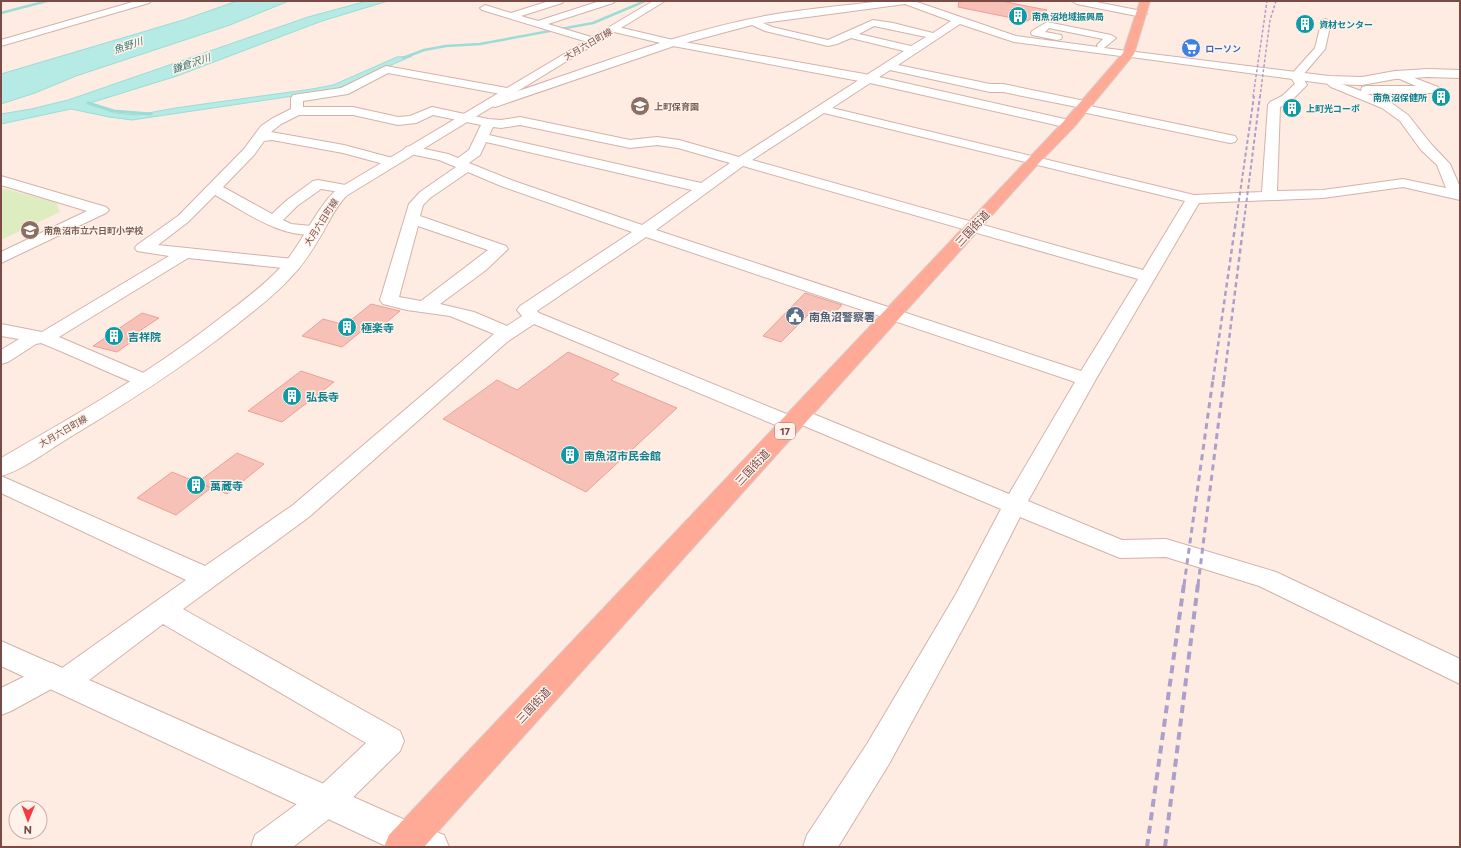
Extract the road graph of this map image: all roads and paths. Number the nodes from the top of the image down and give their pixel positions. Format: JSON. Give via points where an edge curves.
{"nodes":[{"id":1,"x":146,"y":1,"type":"edge"},
{"id":2,"x":559,"y":1,"type":"edge"},
{"id":3,"x":610,"y":1,"type":"edge"},
{"id":4,"x":660,"y":1,"type":"edge"},
{"id":5,"x":905,"y":1,"type":"edge"},
{"id":6,"x":1077,"y":1,"type":"edge"},
{"id":7,"x":504,"y":3,"type":"dead end"},
{"id":8,"x":1143,"y":8,"type":"edge"},
{"id":9,"x":818,"y":11,"type":"junction"},
{"id":10,"x":510,"y":16,"type":"junction"},
{"id":11,"x":837,"y":20,"type":"dead end"},
{"id":12,"x":959,"y":20,"type":"junction"},
{"id":13,"x":751,"y":22,"type":"junction"},
{"id":14,"x":1326,"y":22,"type":"dead end"},
{"id":15,"x":538,"y":24,"type":"junction"},
{"id":16,"x":850,"y":24,"type":"dead end"},
{"id":17,"x":864,"y":27,"type":"junction"},
{"id":18,"x":614,"y":29,"type":"junction"},
{"id":19,"x":848,"y":34,"type":"junction"},
{"id":20,"x":934,"y":36,"type":"junction"},
{"id":21,"x":594,"y":41,"type":"junction"},
{"id":22,"x":1063,"y":42,"type":"junction"},
{"id":23,"x":1,"y":43,"type":"edge"},
{"id":24,"x":673,"y":43,"type":"junction"},
{"id":25,"x":914,"y":50,"type":"junction"},
{"id":26,"x":1128,"y":54,"type":"junction"},
{"id":27,"x":889,"y":66,"type":"junction"},
{"id":28,"x":1460,"y":74,"type":"edge"},
{"id":29,"x":1399,"y":75,"type":"junction"},
{"id":30,"x":1296,"y":76,"type":"junction"},
{"id":31,"x":870,"y":79,"type":"junction"},
{"id":32,"x":1329,"y":80,"type":"junction"},
{"id":33,"x":1366,"y":90,"type":"dead end"},
{"id":34,"x":507,"y":92,"type":"junction"},
{"id":35,"x":824,"y":109,"type":"junction"},
{"id":36,"x":297,"y":111,"type":"junction"},
{"id":37,"x":1079,"y":112,"type":"junction"},
{"id":38,"x":472,"y":114,"type":"junction"},
{"id":39,"x":488,"y":123,"type":"junction"},
{"id":40,"x":260,"y":137,"type":"junction"},
{"id":41,"x":482,"y":137,"type":"junction"},
{"id":42,"x":1230,"y":139,"type":"dead end"},
{"id":43,"x":411,"y":150,"type":"junction"},
{"id":44,"x":1034,"y":160,"type":"junction"},
{"id":45,"x":742,"y":161,"type":"junction"},
{"id":46,"x":391,"y":162,"type":"junction"},
{"id":47,"x":463,"y":165,"type":"junction"},
{"id":48,"x":1,"y":180,"type":"edge"},
{"id":49,"x":214,"y":188,"type":"junction"},
{"id":50,"x":703,"y":188,"type":"junction"},
{"id":51,"x":346,"y":189,"type":"junction"},
{"id":52,"x":1458,"y":194,"type":"edge"},
{"id":53,"x":1269,"y":196,"type":"junction"},
{"id":54,"x":1194,"y":199,"type":"junction"},
{"id":55,"x":412,"y":221,"type":"junction"},
{"id":56,"x":273,"y":222,"type":"junction"},
{"id":57,"x":972,"y":228,"type":"junction"},
{"id":58,"x":316,"y":230,"type":"junction"},
{"id":59,"x":644,"y":231,"type":"junction"},
{"id":60,"x":186,"y":252,"type":"junction"},
{"id":61,"x":1,"y":258,"type":"edge"},
{"id":62,"x":293,"y":264,"type":"junction"},
{"id":63,"x":1147,"y":276,"type":"junction"},
{"id":64,"x":424,"y":307,"type":"junction"},
{"id":65,"x":892,"y":314,"type":"junction"},
{"id":66,"x":533,"y":316,"type":"junction"},
{"id":67,"x":1,"y":330,"type":"edge"},
{"id":68,"x":508,"y":333,"type":"junction"},
{"id":69,"x":40,"y":338,"type":"junction"},
{"id":70,"x":1,"y":358,"type":"edge"},
{"id":71,"x":1086,"y":379,"type":"junction"},
{"id":72,"x":146,"y":381,"type":"junction"},
{"id":73,"x":795,"y":420,"type":"junction"},
{"id":74,"x":3,"y":469,"type":"edge"},
{"id":75,"x":1014,"y":506,"type":"junction"},
{"id":76,"x":206,"y":578,"type":"junction"},
{"id":77,"x":162,"y":610,"type":"junction"},
{"id":78,"x":1,"y":653,"type":"edge"},
{"id":79,"x":1460,"y":672,"type":"edge"},
{"id":80,"x":59,"y":678,"type":"junction"},
{"id":81,"x":1,"y":702,"type":"edge"},
{"id":82,"x":327,"y":801,"type":"junction"},
{"id":83,"x":414,"y":844,"type":"edge"},
{"id":84,"x":267,"y":847,"type":"edge"},
{"id":85,"x":819,"y":847,"type":"edge"}],
"edges":[{"from":1,"to":23,"type":"street"},
{"from":2,"to":10,"type":"street"},
{"from":3,"to":15,"type":"street"},
{"from":4,"to":18,"type":"street","name":"大月六日町線"},
{"from":5,"to":9,"type":"street"},
{"from":5,"to":12,"type":"street"},
{"from":6,"to":8,"type":"street"},
{"from":7,"to":10,"type":"street","via":[[485,8]]},
{"from":8,"to":26,"type":"highway","name":"三国街道","number":"17"},
{"from":9,"to":11,"type":"street"},
{"from":9,"to":13,"type":"street"},
{"from":10,"to":15,"type":"street"},
{"from":12,"to":20,"type":"street"},
{"from":12,"to":22,"type":"street","via":[[1014,39]]},
{"from":13,"to":19,"type":"street","via":[[769,29],[828,43],[834,43]]},
{"from":13,"to":24,"type":"street"},
{"from":14,"to":30,"type":"street","via":[[1320,49]]},
{"from":15,"to":21,"type":"street"},
{"from":16,"to":17,"type":"street"},
{"from":17,"to":19,"type":"street"},
{"from":17,"to":20,"type":"street","via":[[874,22]]},
{"from":18,"to":21,"type":"street","name":"大月六日町線"},
{"from":18,"to":24,"type":"street"},
{"from":19,"to":25,"type":"street"},
{"from":20,"to":25,"type":"street"},
{"from":21,"to":34,"type":"street","name":"大月六日町線"},
{"from":22,"to":22,"type":"street","via":[[1101,46],[1111,38],[1047,25],[1036,33]]},
{"from":22,"to":26,"type":"street"},
{"from":24,"to":31,"type":"street"},
{"from":24,"to":38,"type":"street","via":[[513,96]]},
{"from":25,"to":27,"type":"street"},
{"from":26,"to":30,"type":"street"},
{"from":26,"to":37,"type":"highway","name":"三国街道","number":"17"},
{"from":27,"to":31,"type":"street"},
{"from":27,"to":37,"type":"street","via":[[990,88],[1003,88]]},
{"from":28,"to":29,"type":"street"},
{"from":29,"to":32,"type":"street","via":[[1362,81]]},
{"from":29,"to":33,"type":"street","via":[[1434,89]]},
{"from":30,"to":32,"type":"street"},
{"from":30,"to":53,"type":"street","via":[[1301,85],[1286,99],[1274,105]]},
{"from":31,"to":35,"type":"street"},
{"from":31,"to":37,"type":"street"},
{"from":32,"to":52,"type":"street","via":[[1386,106],[1404,118],[1443,164]]},
{"from":34,"to":36,"type":"street","via":[[386,69],[344,91],[297,98]]},
{"from":34,"to":38,"type":"street","name":"大月六日町線"},
{"from":35,"to":44,"type":"street"},
{"from":35,"to":45,"type":"street"},
{"from":36,"to":38,"type":"street","via":[[353,111],[398,121],[412,120],[432,111]]},
{"from":36,"to":40,"type":"street","via":[[277,120]]},
{"from":37,"to":42,"type":"street"},
{"from":37,"to":44,"type":"highway","name":"三国街道","number":"17"},
{"from":38,"to":39,"type":"street"},
{"from":38,"to":43,"type":"street","name":"大月六日町線"},
{"from":39,"to":41,"type":"street"},
{"from":39,"to":45,"type":"street","via":[[520,121],[630,144],[657,141],[679,144]]},
{"from":40,"to":46,"type":"street","via":[[272,136],[344,149]]},
{"from":40,"to":49,"type":"street"},
{"from":41,"to":47,"type":"street","via":[[475,152]]},
{"from":41,"to":50,"type":"street"},
{"from":43,"to":46,"type":"street","name":"大月六日町線"},
{"from":43,"to":47,"type":"street"},
{"from":44,"to":54,"type":"street"},
{"from":44,"to":57,"type":"highway","name":"三国街道","number":"17"},
{"from":45,"to":50,"type":"street"},
{"from":45,"to":57,"type":"street"},
{"from":46,"to":51,"type":"street","name":"大月六日町線"},
{"from":47,"to":55,"type":"street","via":[[416,204]]},
{"from":47,"to":59,"type":"street","via":[[506,183]]},
{"from":48,"to":61,"type":"street","via":[[101,210]]},
{"from":49,"to":56,"type":"street"},
{"from":49,"to":60,"type":"street","via":[[184,220],[143,248]]},
{"from":50,"to":59,"type":"street"},
{"from":51,"to":56,"type":"street","via":[[318,184],[292,203]]},
{"from":51,"to":58,"type":"street","name":"大月六日町線","via":[[334,199]]},
{"from":52,"to":53,"type":"street","via":[[1403,183],[1323,194]]},
{"from":53,"to":54,"type":"street"},
{"from":54,"to":63,"type":"street"},
{"from":55,"to":64,"type":"street","via":[[389,300]]},
{"from":55,"to":64,"type":"street","via":[[416,220],[500,249]]},
{"from":56,"to":58,"type":"street","via":[[288,228]]},
{"from":57,"to":63,"type":"street"},
{"from":57,"to":65,"type":"highway","name":"三国街道","number":"17"},
{"from":58,"to":62,"type":"street","name":"大月六日町線"},
{"from":59,"to":65,"type":"street"},
{"from":59,"to":66,"type":"street","via":[[526,310]]},
{"from":60,"to":62,"type":"street"},
{"from":60,"to":69,"type":"street","via":[[46,337]]},
{"from":62,"to":72,"type":"street","name":"大月六日町線","via":[[275,283],[199,345]]},
{"from":63,"to":71,"type":"street"},
{"from":64,"to":68,"type":"street","via":[[462,313]]},
{"from":65,"to":71,"type":"street"},
{"from":65,"to":73,"type":"highway","name":"三国街道","number":"17"},
{"from":66,"to":68,"type":"street"},
{"from":66,"to":73,"type":"street"},
{"from":67,"to":69,"type":"street"},
{"from":68,"to":76,"type":"street","via":[[301,511]]},
{"from":69,"to":70,"type":"street","via":[[31,339]]},
{"from":69,"to":72,"type":"street"},
{"from":71,"to":75,"type":"street"},
{"from":72,"to":74,"type":"street","name":"大月六日町線"},
{"from":73,"to":75,"type":"street"},
{"from":73,"to":83,"type":"highway","name":"三国街道","number":"17"},
{"from":74,"to":76,"type":"street"},
{"from":75,"to":79,"type":"street","via":[[1120,549],[1166,548],[1267,579]]},
{"from":75,"to":85,"type":"street","via":[[878,754]]},
{"from":76,"to":77,"type":"street"},
{"from":77,"to":80,"type":"street"},
{"from":77,"to":82,"type":"street","via":[[389,741]]},
{"from":78,"to":80,"type":"street"},
{"from":80,"to":81,"type":"street"},
{"from":80,"to":82,"type":"street"},
{"from":82,"to":83,"type":"street"},
{"from":82,"to":84,"type":"street"}]}
